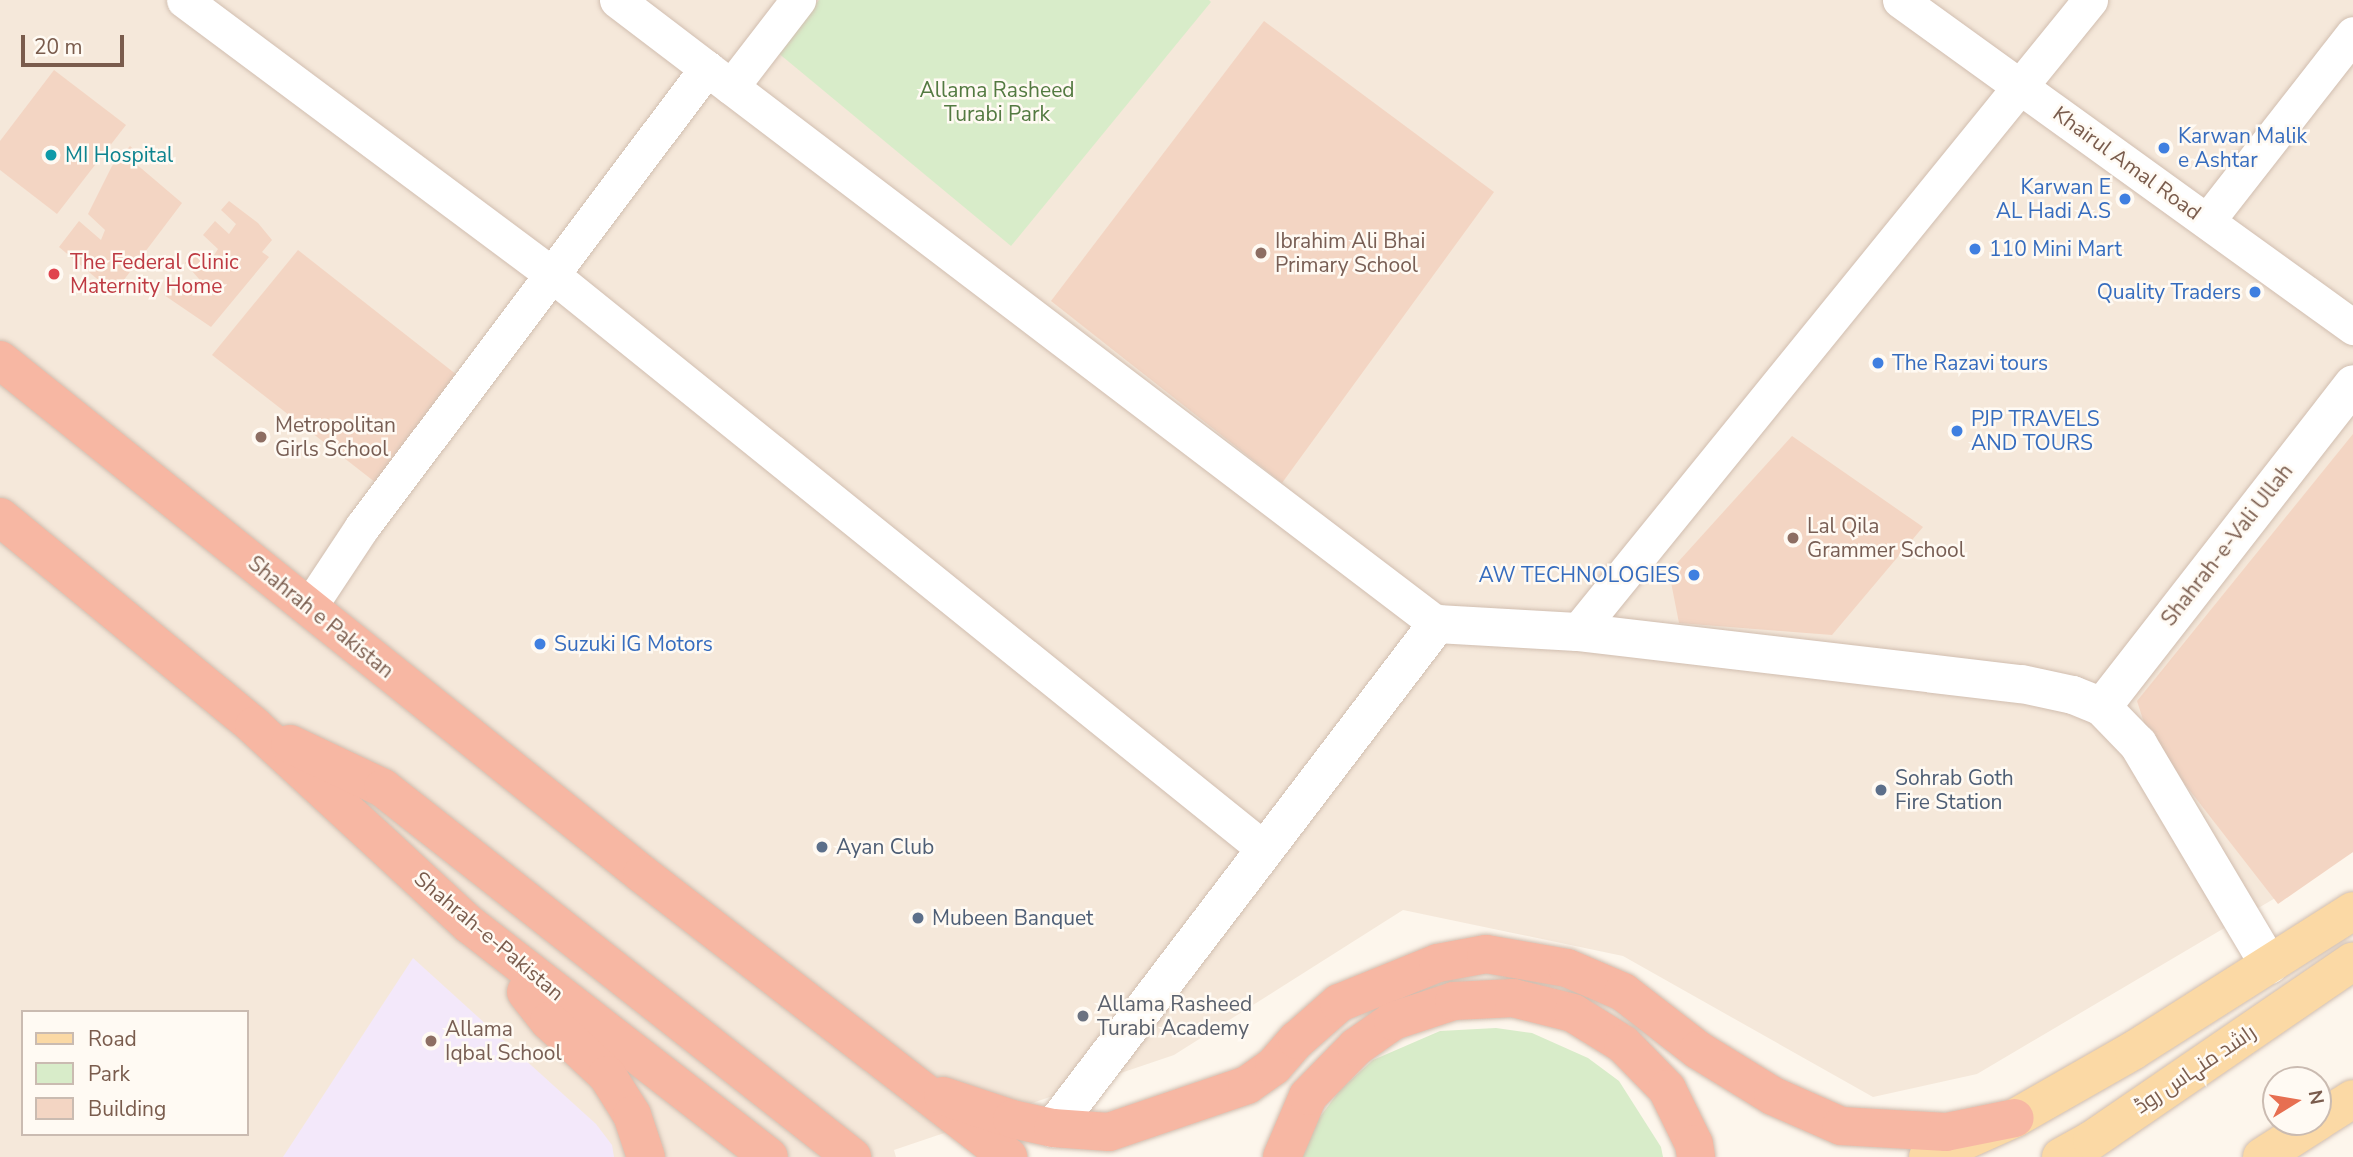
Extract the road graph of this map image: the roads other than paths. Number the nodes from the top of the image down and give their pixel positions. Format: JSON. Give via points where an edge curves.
{"nodes":[{"id":1,"x":184,"y":0,"type":"edge"},
{"id":2,"x":617,"y":0,"type":"edge"},
{"id":3,"x":798,"y":0,"type":"edge"},
{"id":4,"x":1900,"y":0,"type":"edge"},
{"id":5,"x":2090,"y":0,"type":"edge"},
{"id":6,"x":2353,"y":34,"type":"edge"},
{"id":7,"x":719,"y":77,"type":"junction"},
{"id":8,"x":2021,"y":85,"type":"junction"},
{"id":9,"x":2207,"y":221,"type":"junction"},
{"id":10,"x":551,"y":274,"type":"junction"},
{"id":11,"x":2353,"y":327,"type":"edge"},
{"id":12,"x":0,"y":360,"type":"edge"},
{"id":13,"x":2353,"y":384,"type":"edge"},
{"id":14,"x":0,"y":517,"type":"edge"},
{"id":15,"x":309,"y":607,"type":"junction"},
{"id":16,"x":1437,"y":624,"type":"junction"},
{"id":17,"x":1577,"y":632,"type":"junction"},
{"id":18,"x":2102,"y":707,"type":"junction"},
{"id":19,"x":254,"y":726,"type":"junction"},
{"id":20,"x":1264,"y":849,"type":"junction"},
{"id":21,"x":2353,"y":911,"type":"edge"},
{"id":22,"x":470,"y":925,"type":"junction"},
{"id":23,"x":2269,"y":965,"type":"junction"},
{"id":24,"x":2341,"y":970,"type":"edge"},
{"id":25,"x":911,"y":1085,"type":"junction"},
{"id":26,"x":2353,"y":1099,"type":"edge"},
{"id":27,"x":2332,"y":1113,"type":"edge"},
{"id":28,"x":2015,"y":1118,"type":"junction"},
{"id":29,"x":1053,"y":1128,"type":"junction"},
{"id":30,"x":2296,"y":1136,"type":"edge"},
{"id":31,"x":646,"y":1157,"type":"edge"},
{"id":32,"x":769,"y":1157,"type":"edge"},
{"id":33,"x":852,"y":1157,"type":"edge"},
{"id":34,"x":1007,"y":1157,"type":"edge"},
{"id":35,"x":1282,"y":1157,"type":"edge"},
{"id":36,"x":1696,"y":1157,"type":"edge"},
{"id":37,"x":1928,"y":1157,"type":"edge"},
{"id":38,"x":2061,"y":1157,"type":"edge"},
{"id":39,"x":2262,"y":1157,"type":"edge"}],
"edges":[{"from":1,"to":10,"type":"street"},
{"from":2,"to":7,"type":"street"},
{"from":3,"to":7,"type":"street"},
{"from":4,"to":8,"type":"street","name":"Khairul Amal Road"},
{"from":5,"to":8,"type":"street"},
{"from":6,"to":9,"type":"street"},
{"from":7,"to":10,"type":"street"},
{"from":7,"to":16,"type":"street"},
{"from":8,"to":9,"type":"street","name":"Khairul Amal Road"},
{"from":8,"to":17,"type":"street"},
{"from":9,"to":11,"type":"street","name":"Khairul Amal Road"},
{"from":10,"to":15,"type":"street","via":[[362,527]]},
{"from":10,"to":20,"type":"street"},
{"from":12,"to":15,"type":"highway","name":"Shahrah e Pakistan"},
{"from":13,"to":18,"type":"street","name":"Shahrah-e-Vali Ullah"},
{"from":14,"to":19,"type":"highway"},
{"from":15,"to":25,"type":"highway","name":"Shahrah e Pakistan"},
{"from":16,"to":17,"type":"street"},
{"from":16,"to":20,"type":"street"},
{"from":17,"to":18,"type":"street","via":[[2022,684],[2073,695]]},
{"from":18,"to":23,"type":"street","via":[[2138,744]]},
{"from":19,"to":22,"type":"highway","name":"Shahrah-e-Pakistan"},
{"from":19,"to":33,"type":"highway","via":[[383,788]]},
{"from":20,"to":29,"type":"street"},
{"from":21,"to":23,"type":"main road"},
{"from":22,"to":31,"type":"highway","via":[[549,1021],[607,1075],[632,1115]]},
{"from":22,"to":32,"type":"highway","name":"Shahrah-e-Pakistan"},
{"from":23,"to":28,"type":"main road"},
{"from":24,"to":38,"type":"main road","name":"راشد منہاس روڈ"},
{"from":25,"to":29,"type":"highway"},
{"from":25,"to":34,"type":"highway"},
{"from":26,"to":27,"type":"main road"},
{"from":28,"to":29,"type":"highway","via":[[1947,1132],[1842,1126],[1762,1090],[1698,1050],[1623,992],[1567,968],[1486,954],[1438,963],[1339,1003],[1274,1066],[1247,1085],[1109,1132]]},
{"from":28,"to":37,"type":"main road"},
{"from":30,"to":39,"type":"main road"},
{"from":35,"to":36,"type":"highway","via":[[1308,1097],[1356,1046],[1393,1021],[1454,1001],[1513,998],[1573,1013],[1623,1044],[1667,1089]]}]}
